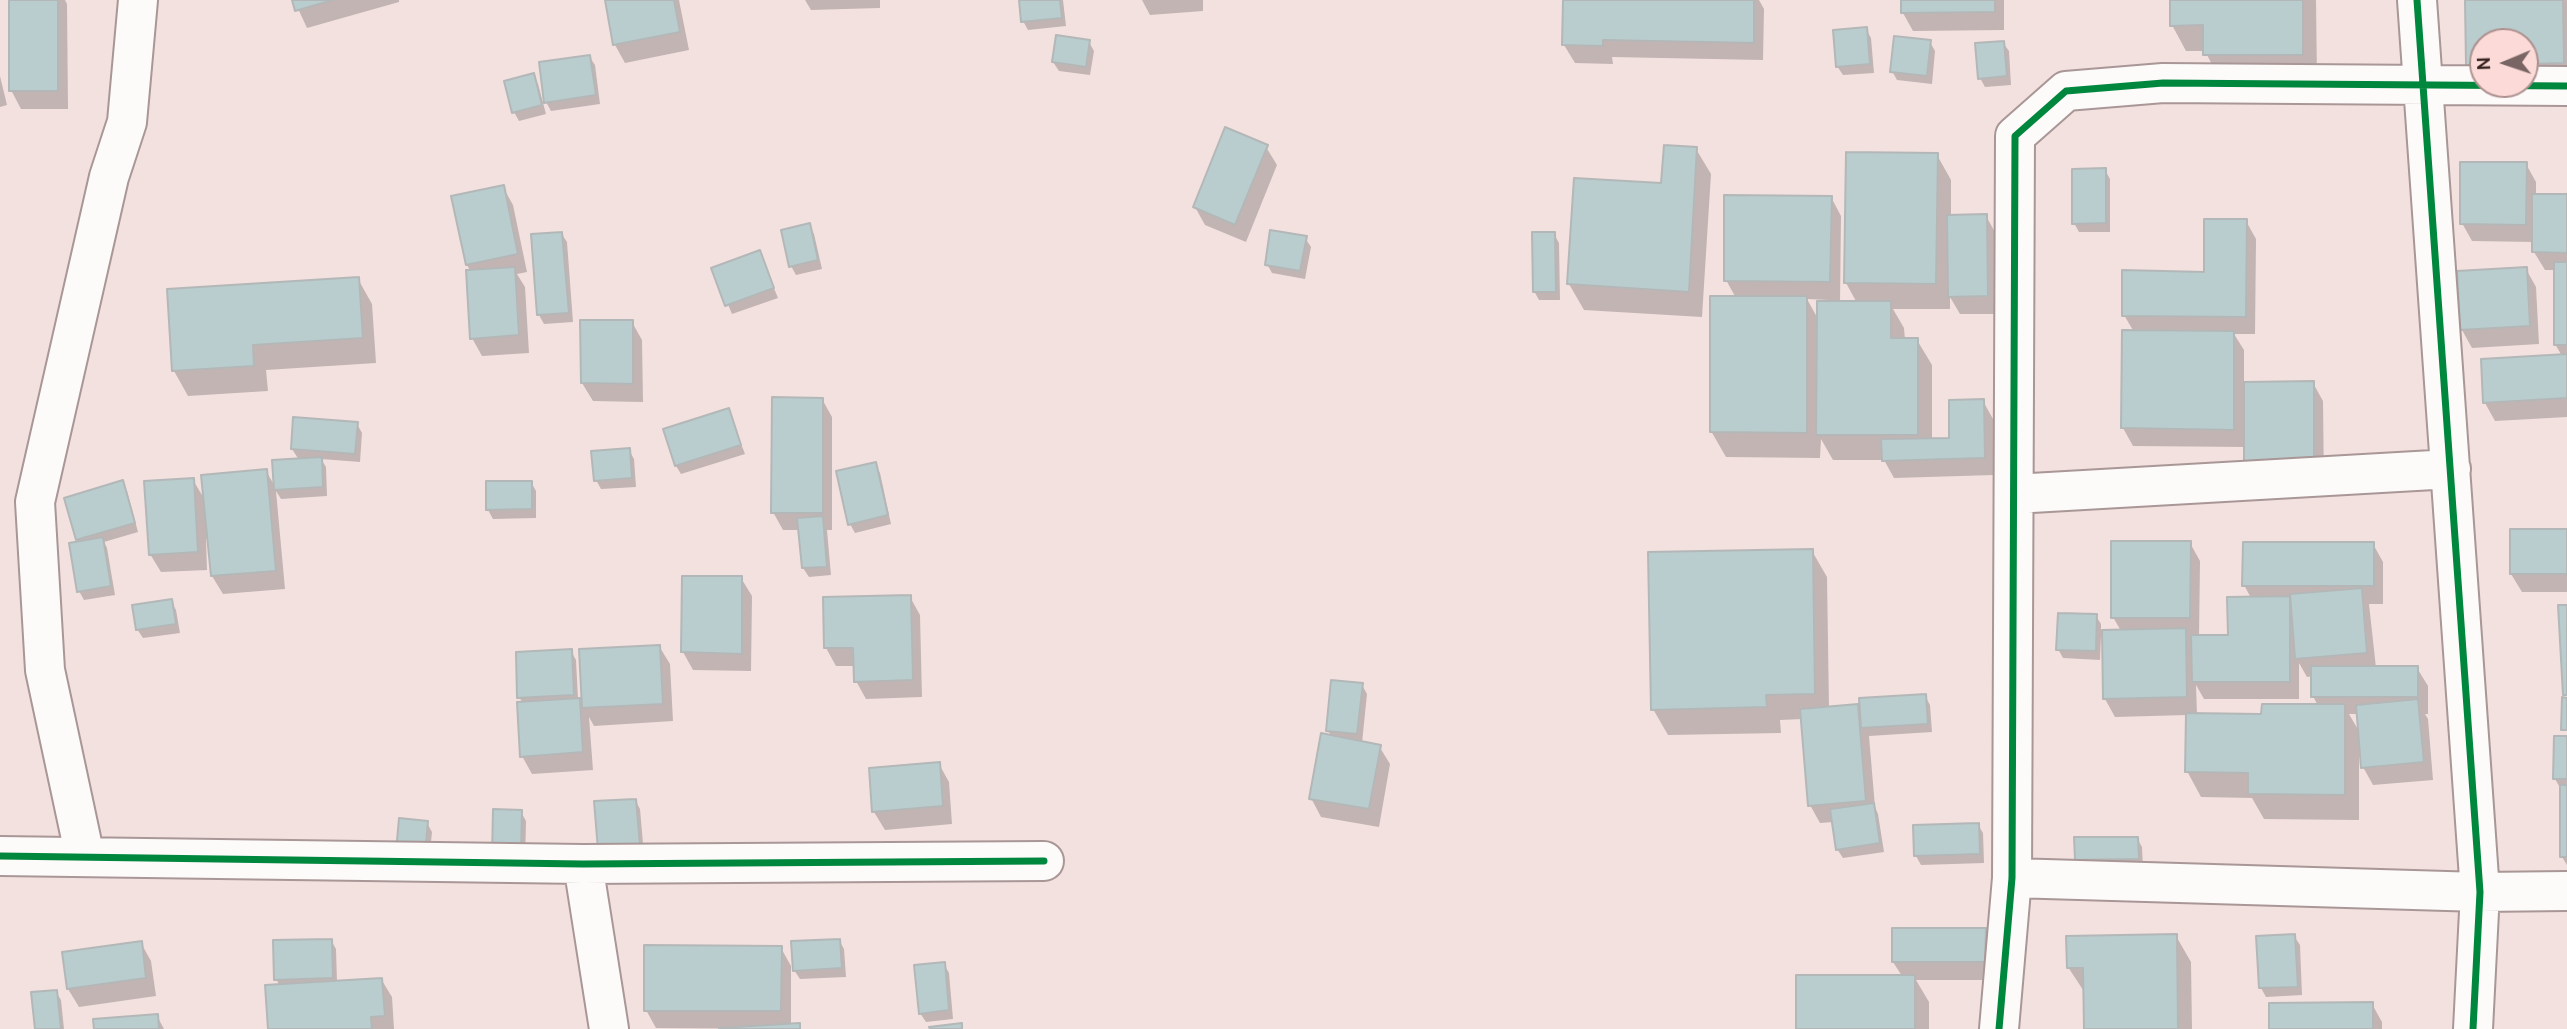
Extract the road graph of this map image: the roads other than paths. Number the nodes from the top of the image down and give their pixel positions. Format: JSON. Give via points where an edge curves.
{"nodes":[{"id":1,"x":138,"y":0,"type":"edge"},
{"id":2,"x":2417,"y":0,"type":"edge"},
{"id":3,"x":2424,"y":85,"type":"junction"},
{"id":4,"x":2567,"y":86,"type":"edge"},
{"id":5,"x":2451,"y":470,"type":"junction"},
{"id":6,"x":2014,"y":494,"type":"junction"},
{"id":7,"x":0,"y":856,"type":"edge"},
{"id":8,"x":85,"y":857,"type":"junction"},
{"id":9,"x":1044,"y":861,"type":"dead end"},
{"id":10,"x":583,"y":864,"type":"junction"},
{"id":11,"x":2012,"y":878,"type":"junction"},
{"id":12,"x":2567,"y":891,"type":"edge"},
{"id":13,"x":2480,"y":892,"type":"junction"},
{"id":14,"x":609,"y":1029,"type":"edge"},
{"id":15,"x":1999,"y":1029,"type":"edge"},
{"id":16,"x":2473,"y":1029,"type":"edge"}],
"edges":[{"from":1,"to":8,"type":"street","via":[[127,122],[109,177],[35,502],[45,670]]},
{"from":2,"to":3,"type":"street"},
{"from":3,"to":4,"type":"street"},
{"from":3,"to":5,"type":"street"},
{"from":3,"to":6,"type":"street","via":[[2163,83],[2066,91],[2015,136]]},
{"from":5,"to":6,"type":"street"},
{"from":5,"to":13,"type":"street"},
{"from":6,"to":11,"type":"street"},
{"from":7,"to":8,"type":"street"},
{"from":8,"to":10,"type":"street"},
{"from":9,"to":10,"type":"street"},
{"from":10,"to":14,"type":"street"},
{"from":11,"to":13,"type":"street"},
{"from":11,"to":15,"type":"street"},
{"from":12,"to":13,"type":"street"},
{"from":13,"to":16,"type":"street"}]}
